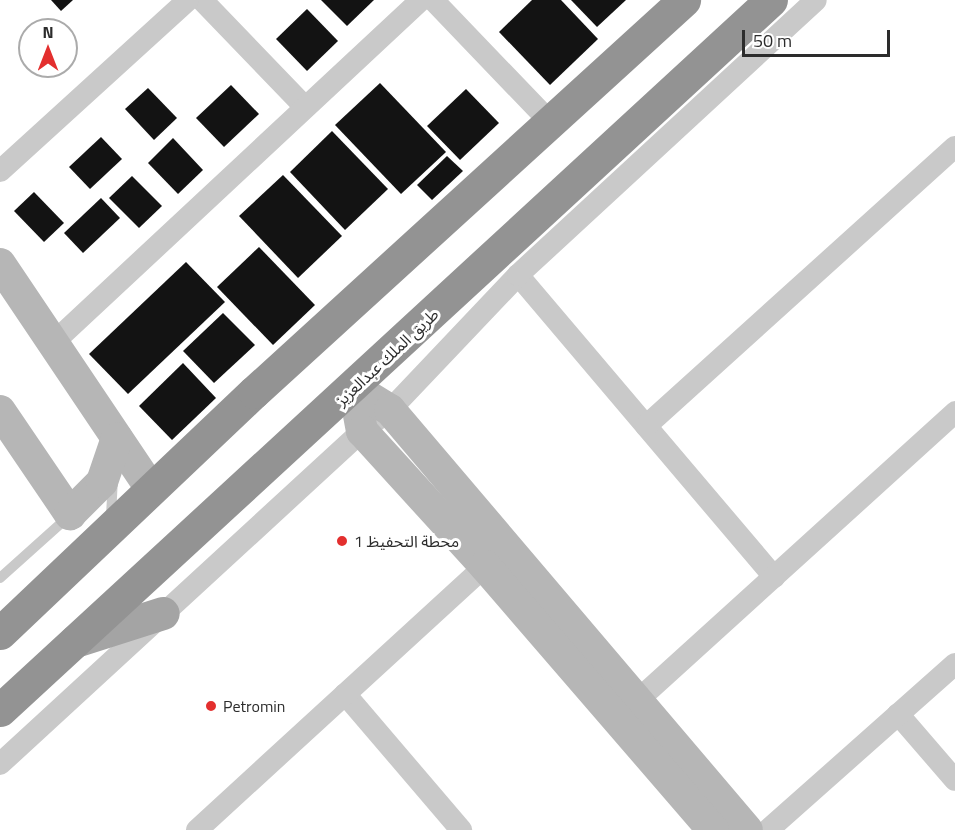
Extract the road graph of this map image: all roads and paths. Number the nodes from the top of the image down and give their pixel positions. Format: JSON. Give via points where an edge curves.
{"nodes":[{"id":1,"x":188,"y":0,"type":"edge"},
{"id":2,"x":202,"y":0,"type":"edge"},
{"id":3,"x":421,"y":0,"type":"edge"},
{"id":4,"x":433,"y":0,"type":"edge"},
{"id":5,"x":684,"y":0,"type":"edge"},
{"id":6,"x":771,"y":0,"type":"edge"},
{"id":7,"x":816,"y":0,"type":"edge"},
{"id":8,"x":305,"y":107,"type":"junction"},
{"id":9,"x":550,"y":122,"type":"junction"},
{"id":10,"x":955,"y":147,"type":"edge"},
{"id":11,"x":0,"y":171,"type":"edge"},
{"id":12,"x":0,"y":264,"type":"edge"},
{"id":13,"x":518,"y":275,"type":"junction"},
{"id":14,"x":52,"y":343,"type":"junction"},
{"id":15,"x":354,"y":388,"type":"junction"},
{"id":16,"x":390,"y":410,"type":"junction"},
{"id":17,"x":0,"y":411,"type":"edge"},
{"id":18,"x":955,"y":412,"type":"edge"},
{"id":19,"x":646,"y":426,"type":"junction"},
{"id":20,"x":362,"y":431,"type":"junction"},
{"id":21,"x":114,"y":450,"type":"junction"},
{"id":22,"x":151,"y":489,"type":"junction"},
{"id":23,"x":70,"y":514,"type":"junction"},
{"id":24,"x":108,"y":529,"type":"junction"},
{"id":25,"x":485,"y":566,"type":"junction"},
{"id":26,"x":774,"y":577,"type":"junction"},
{"id":27,"x":0,"y":578,"type":"edge"},
{"id":28,"x":36,"y":599,"type":"junction"},
{"id":29,"x":0,"y":602,"type":"edge"},
{"id":30,"x":163,"y":613,"type":"junction"},
{"id":31,"x":0,"y":633,"type":"edge"},
{"id":32,"x":75,"y":641,"type":"junction"},
{"id":33,"x":955,"y":664,"type":"edge"},
{"id":34,"x":345,"y":694,"type":"junction"},
{"id":35,"x":0,"y":710,"type":"edge"},
{"id":36,"x":626,"y":711,"type":"junction"},
{"id":37,"x":898,"y":714,"type":"junction"},
{"id":38,"x":0,"y":764,"type":"edge"},
{"id":39,"x":955,"y":780,"type":"edge"},
{"id":40,"x":198,"y":830,"type":"edge"},
{"id":41,"x":461,"y":830,"type":"edge"},
{"id":42,"x":712,"y":830,"type":"edge"},
{"id":43,"x":747,"y":830,"type":"edge"},
{"id":44,"x":768,"y":830,"type":"edge"}],
"edges":[{"from":1,"to":11,"type":"street"},
{"from":2,"to":8,"type":"street"},
{"from":3,"to":8,"type":"street"},
{"from":4,"to":9,"type":"street"},
{"from":5,"to":9,"type":"highway"},
{"from":6,"to":15,"type":"highway","name":"طريق الملك عبدالعزيز"},
{"from":7,"to":13,"type":"street"},
{"from":8,"to":14,"type":"street"},
{"from":9,"to":22,"type":"highway"},
{"from":10,"to":19,"type":"street"},
{"from":12,"to":14,"type":"street"},
{"from":13,"to":16,"type":"street"},
{"from":13,"to":19,"type":"street"},
{"from":14,"to":21,"type":"street"},
{"from":15,"to":16,"type":"street"},
{"from":15,"to":20,"type":"street"},
{"from":15,"to":32,"type":"highway","name":"طريق الملك عبدالعزيز"},
{"from":16,"to":20,"type":"street"},
{"from":16,"to":36,"type":"street"},
{"from":17,"to":23,"type":"street"},
{"from":18,"to":26,"type":"street"},
{"from":19,"to":26,"type":"street"},
{"from":20,"to":25,"type":"street"},
{"from":20,"to":30,"type":"street"},
{"from":21,"to":22,"type":"street"},
{"from":21,"to":23,"type":"street","via":[[94,492]]},
{"from":21,"to":24,"type":"lane","via":[[114,492]]},
{"from":22,"to":24,"type":"highway"},
{"from":23,"to":27,"type":"lane"},
{"from":24,"to":28,"type":"highway"},
{"from":25,"to":34,"type":"street"},
{"from":25,"to":36,"type":"street"},
{"from":26,"to":36,"type":"street"},
{"from":28,"to":29,"type":"highway"},
{"from":28,"to":31,"type":"highway"},
{"from":30,"to":32,"type":"main road"},
{"from":30,"to":38,"type":"street"},
{"from":32,"to":35,"type":"highway","name":"طريق الملك عبدالعزيز"},
{"from":33,"to":37,"type":"street"},
{"from":34,"to":40,"type":"street"},
{"from":34,"to":41,"type":"street"},
{"from":36,"to":42,"type":"street"},
{"from":36,"to":43,"type":"street"},
{"from":37,"to":39,"type":"street"},
{"from":37,"to":44,"type":"street"}]}
